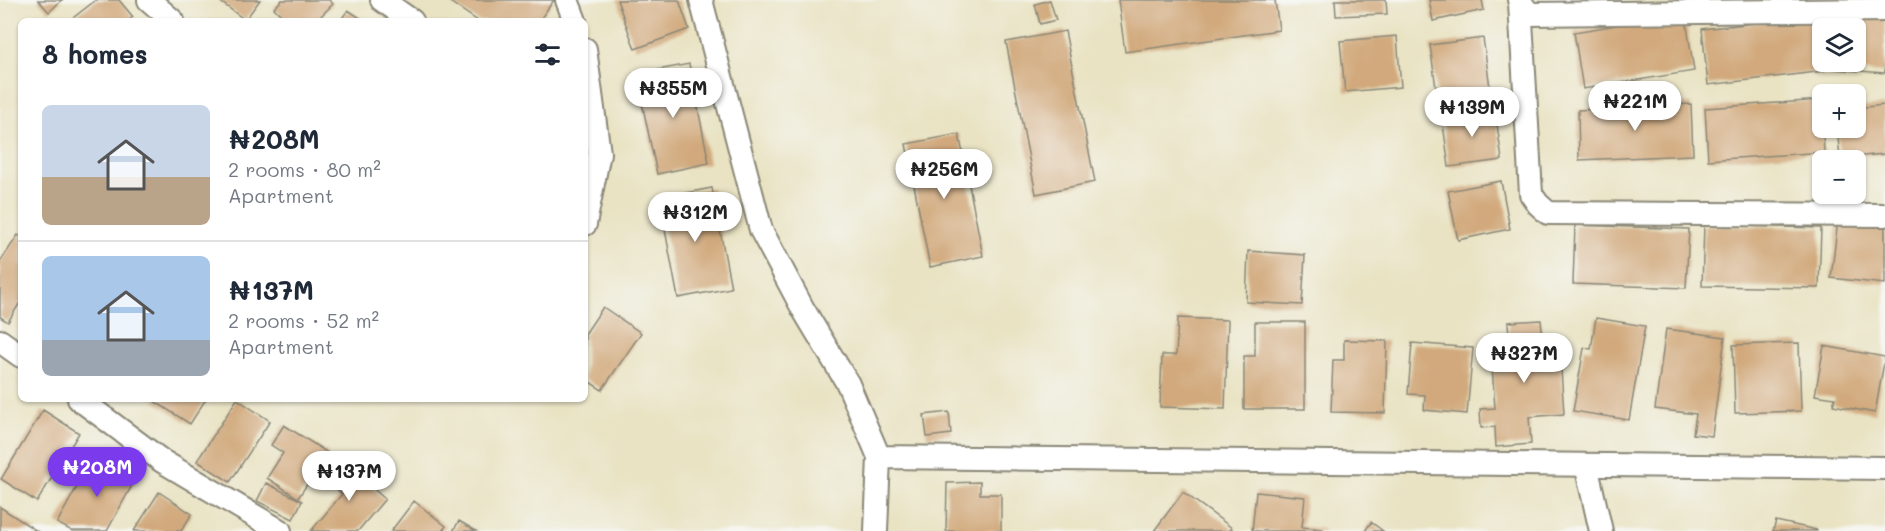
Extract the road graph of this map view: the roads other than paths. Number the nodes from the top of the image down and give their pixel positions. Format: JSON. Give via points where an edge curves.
{"nodes":[{"id":1,"x":149,"y":0,"type":"edge"},
{"id":2,"x":382,"y":0,"type":"edge"},
{"id":3,"x":567,"y":0,"type":"edge"},
{"id":4,"x":701,"y":0,"type":"edge"},
{"id":5,"x":1520,"y":1,"type":"edge"},
{"id":6,"x":1885,"y":10,"type":"edge"},
{"id":7,"x":170,"y":18,"type":"edge"},
{"id":8,"x":408,"y":18,"type":"edge"},
{"id":9,"x":574,"y":18,"type":"edge"},
{"id":10,"x":588,"y":91,"type":"edge"},
{"id":11,"x":592,"y":148,"type":"edge"},
{"id":12,"x":588,"y":191,"type":"edge"},
{"id":13,"x":1885,"y":215,"type":"edge"},
{"id":14,"x":83,"y":402,"type":"edge"},
{"id":15,"x":879,"y":457,"type":"junction"},
{"id":16,"x":1586,"y":465,"type":"junction"},
{"id":17,"x":1885,"y":468,"type":"edge"},
{"id":18,"x":280,"y":531,"type":"edge"},
{"id":19,"x":876,"y":531,"type":"edge"},
{"id":20,"x":1601,"y":531,"type":"edge"}],
"edges":[{"from":1,"to":7,"type":"street"},
{"from":2,"to":8,"type":"street"},
{"from":3,"to":9,"type":"street"},
{"from":4,"to":15,"type":"street","via":[[761,230],[848,384]]},
{"from":5,"to":6,"type":"street","via":[[1529,14]]},
{"from":5,"to":13,"type":"street","via":[[1531,194],[1548,213]]},
{"from":10,"to":11,"type":"street"},
{"from":11,"to":12,"type":"street"},
{"from":14,"to":18,"type":"street","via":[[162,461]]},
{"from":15,"to":16,"type":"street"},
{"from":15,"to":19,"type":"street"},
{"from":16,"to":17,"type":"street"},
{"from":16,"to":20,"type":"street"}]}
